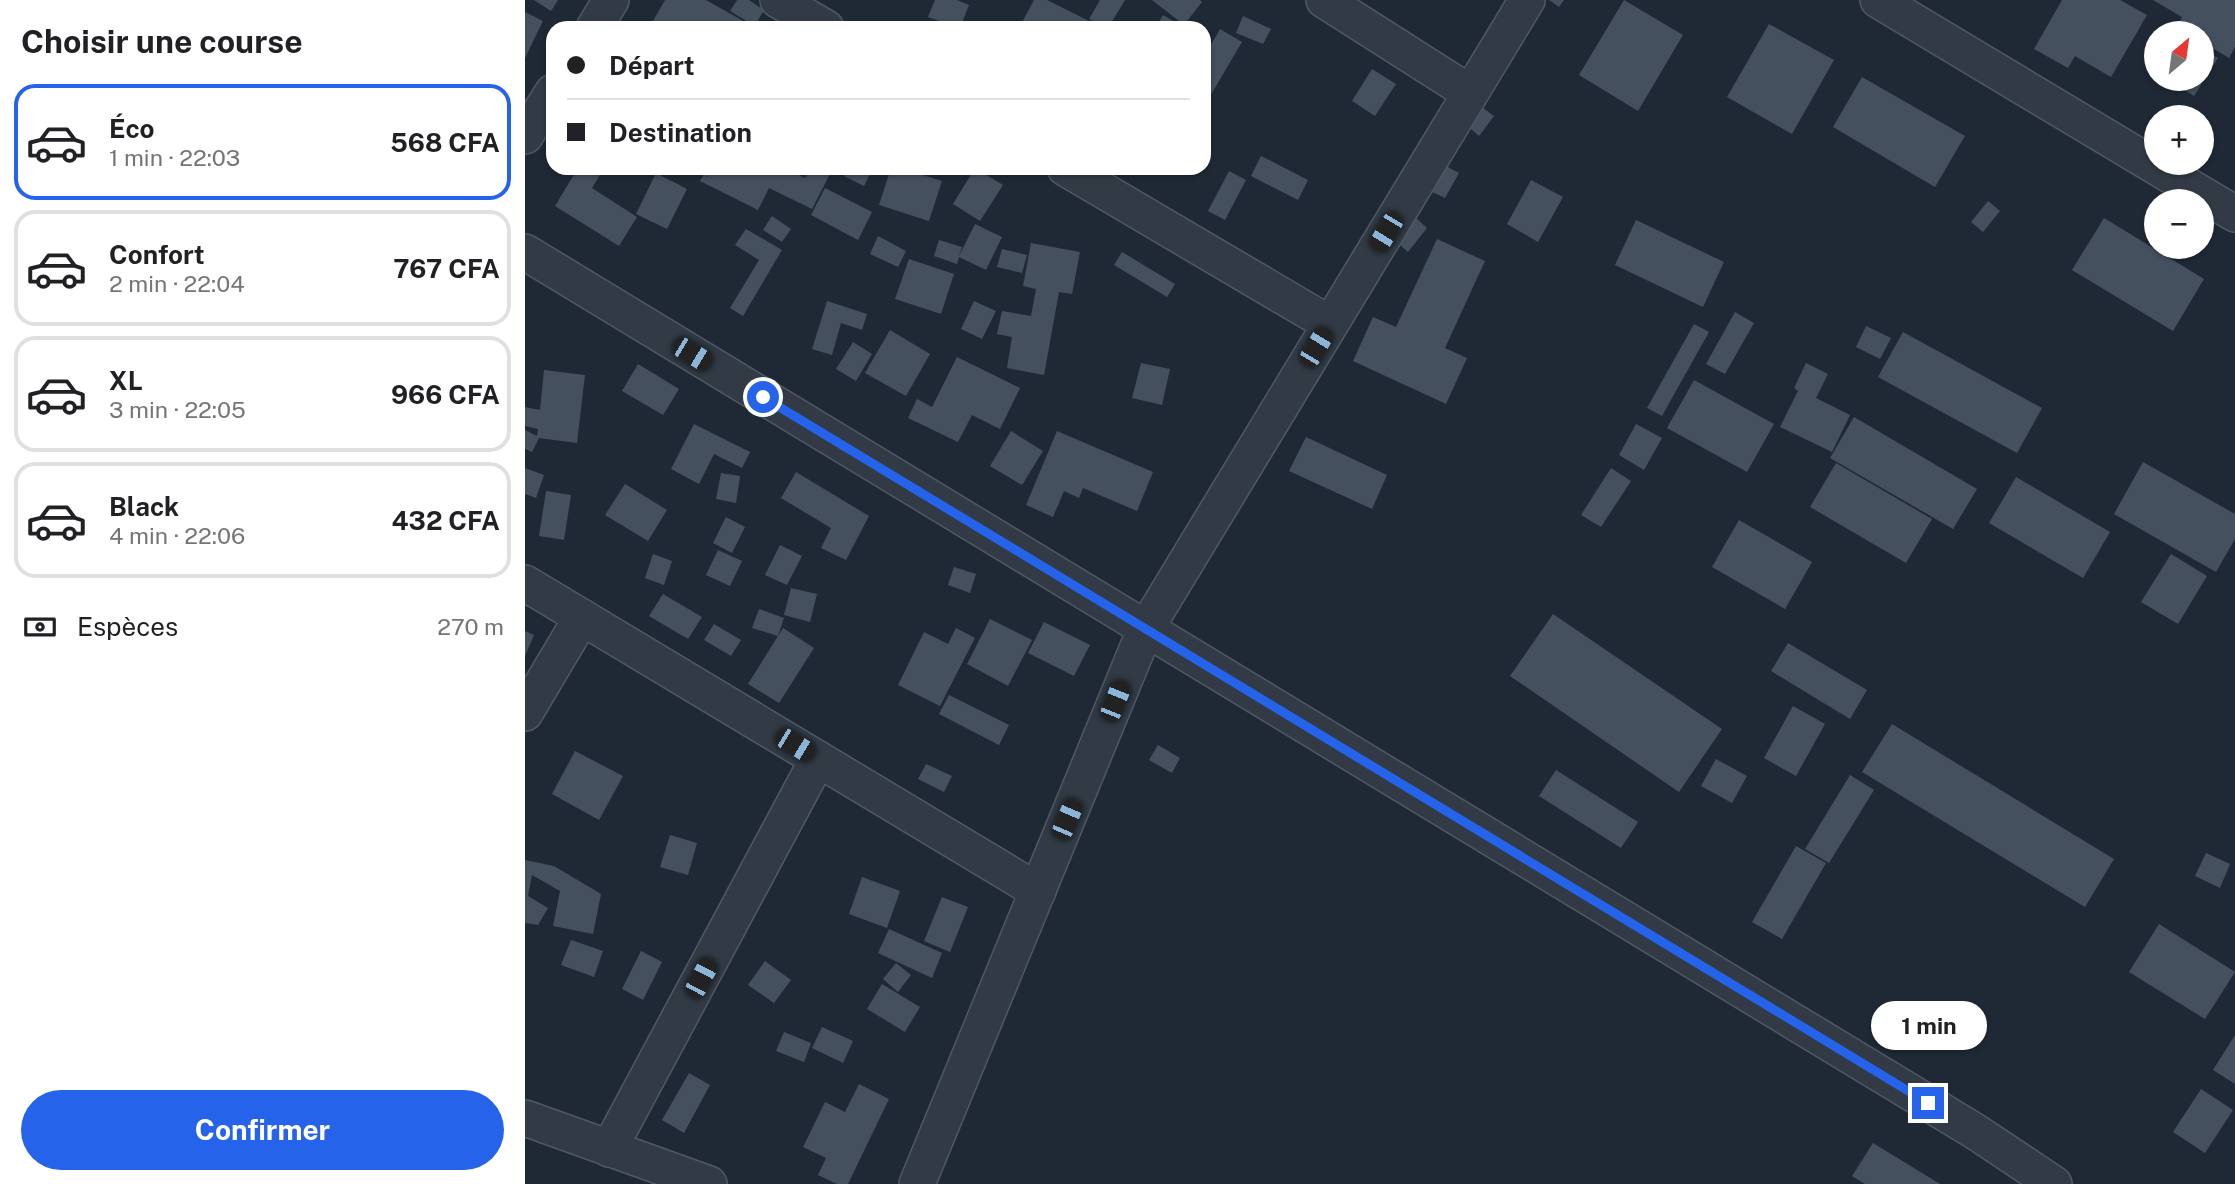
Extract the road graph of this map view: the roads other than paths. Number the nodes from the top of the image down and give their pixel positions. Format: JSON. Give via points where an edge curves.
{"nodes":[{"id":1,"x":611,"y":0,"type":"edge"},
{"id":2,"x":778,"y":0,"type":"edge"},
{"id":3,"x":1324,"y":0,"type":"edge"},
{"id":4,"x":1527,"y":0,"type":"edge"},
{"id":5,"x":1878,"y":0,"type":"edge"},
{"id":6,"x":598,"y":21,"type":"edge"},
{"id":7,"x":814,"y":21,"type":"edge"},
{"id":8,"x":1470,"y":93,"type":"junction"},
{"id":9,"x":546,"y":103,"type":"edge"},
{"id":10,"x":525,"y":136,"type":"edge"},
{"id":11,"x":1077,"y":175,"type":"edge"},
{"id":12,"x":2235,"y":214,"type":"edge"},
{"id":13,"x":525,"y":252,"type":"edge"},
{"id":14,"x":1330,"y":324,"type":"junction"},
{"id":15,"x":525,"y":583,"type":"edge"},
{"id":16,"x":582,"y":617,"type":"junction"},
{"id":17,"x":1145,"y":630,"type":"junction"},
{"id":18,"x":525,"y":713,"type":"edge"},
{"id":19,"x":818,"y":759,"type":"junction"},
{"id":20,"x":1038,"y":891,"type":"junction"},
{"id":21,"x":525,"y":1118,"type":"edge"},
{"id":22,"x":609,"y":1149,"type":"junction"},
{"id":23,"x":709,"y":1184,"type":"edge"},
{"id":24,"x":917,"y":1184,"type":"edge"},
{"id":25,"x":2054,"y":1184,"type":"edge"}],
"edges":[{"from":1,"to":6,"type":"street"},
{"from":2,"to":7,"type":"street"},
{"from":3,"to":8,"type":"street"},
{"from":4,"to":8,"type":"street"},
{"from":5,"to":12,"type":"street"},
{"from":8,"to":14,"type":"street"},
{"from":9,"to":10,"type":"street"},
{"from":11,"to":14,"type":"street"},
{"from":13,"to":17,"type":"street"},
{"from":14,"to":17,"type":"street"},
{"from":15,"to":16,"type":"street"},
{"from":16,"to":18,"type":"street"},
{"from":16,"to":19,"type":"street"},
{"from":17,"to":20,"type":"street"},
{"from":17,"to":25,"type":"street","via":[[1976,1132]]},
{"from":19,"to":20,"type":"street"},
{"from":19,"to":22,"type":"street"},
{"from":20,"to":24,"type":"street"},
{"from":21,"to":22,"type":"street"},
{"from":22,"to":23,"type":"street"}]}
